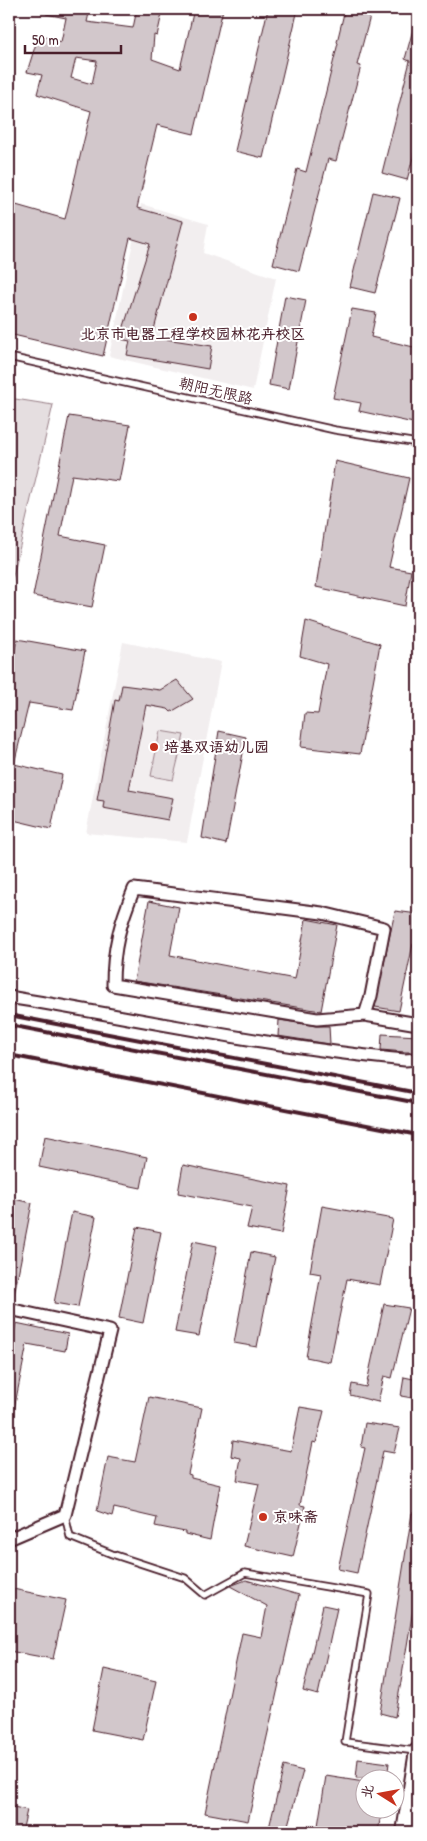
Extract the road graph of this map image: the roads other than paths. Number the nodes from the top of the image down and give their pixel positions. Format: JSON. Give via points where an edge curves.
{"nodes":[{"id":1,"x":9,"y":357,"type":"edge"},
{"id":2,"x":418,"y":443,"type":"edge"},
{"id":3,"x":9,"y":996,"type":"edge"},
{"id":4,"x":365,"y":1016,"type":"junction"},
{"id":5,"x":418,"y":1024,"type":"edge"},
{"id":6,"x":418,"y":1059,"type":"edge"},
{"id":7,"x":9,"y":1309,"type":"edge"},
{"id":8,"x":65,"y":1515,"type":"junction"},
{"id":9,"x":9,"y":1539,"type":"edge"},
{"id":10,"x":418,"y":1751,"type":"edge"},
{"id":11,"x":405,"y":1832,"type":"edge"}],
"edges":[{"from":1,"to":2,"type":"lane","name":"朝阳无限路","via":[[335,430]]},
{"from":3,"to":6,"type":"street","via":[[303,1048]]},
{"from":4,"to":4,"type":"street","via":[[317,1019],[114,985],[113,961],[122,918],[134,889],[322,913],[384,928]]},
{"from":4,"to":5,"type":"street"},
{"from":7,"to":8,"type":"street","via":[[110,1331]]},
{"from":8,"to":9,"type":"street"},
{"from":8,"to":10,"type":"lane","via":[[70,1537],[185,1578],[205,1595],[245,1573],[369,1594],[345,1742]]},
{"from":10,"to":11,"type":"street"}]}
